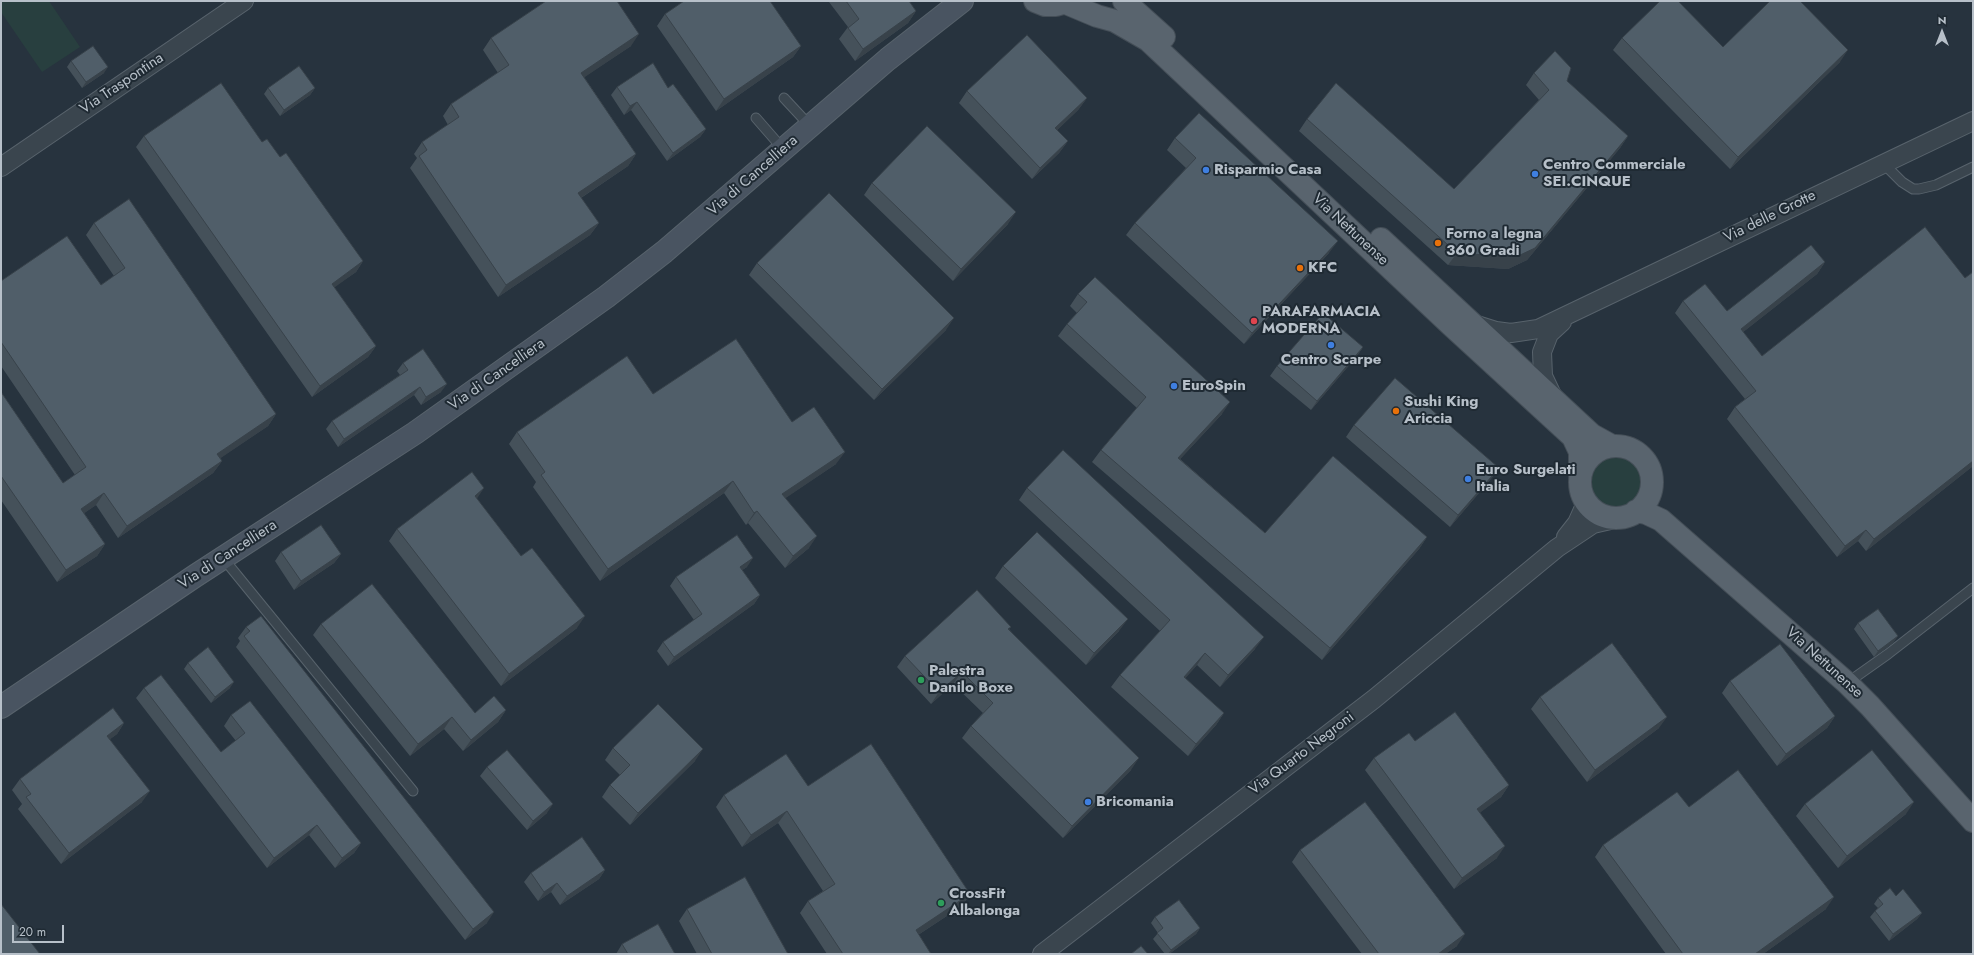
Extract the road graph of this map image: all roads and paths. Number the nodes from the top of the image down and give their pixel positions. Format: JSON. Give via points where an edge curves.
{"nodes":[{"id":1,"x":244,"y":1,"type":"edge"},
{"id":2,"x":1035,"y":1,"type":"edge"},
{"id":3,"x":1124,"y":1,"type":"edge"},
{"id":4,"x":1068,"y":2,"type":"edge"},
{"id":5,"x":958,"y":3,"type":"edge"},
{"id":6,"x":784,"y":98,"type":"dead end"},
{"id":7,"x":756,"y":118,"type":"dead end"},
{"id":8,"x":1973,"y":120,"type":"edge"},
{"id":9,"x":810,"y":126,"type":"junction"},
{"id":10,"x":783,"y":149,"type":"junction"},
{"id":11,"x":1883,"y":163,"type":"junction"},
{"id":12,"x":1,"y":167,"type":"edge"},
{"id":13,"x":1973,"y":167,"type":"edge"},
{"id":14,"x":1568,"y":316,"type":"junction"},
{"id":15,"x":1474,"y":324,"type":"junction"},
{"id":16,"x":1555,"y":399,"type":"junction"},
{"id":17,"x":1612,"y":446,"type":"junction"},
{"id":18,"x":1580,"y":475,"type":"junction"},
{"id":19,"x":1586,"y":503,"type":"junction"},
{"id":20,"x":1635,"y":509,"type":"junction"},
{"id":21,"x":1557,"y":548,"type":"junction"},
{"id":22,"x":223,"y":558,"type":"junction"},
{"id":23,"x":1973,"y":588,"type":"edge"},
{"id":24,"x":1847,"y":683,"type":"junction"},
{"id":25,"x":1,"y":707,"type":"edge"},
{"id":26,"x":413,"y":791,"type":"dead end"},
{"id":27,"x":1973,"y":821,"type":"edge"},
{"id":28,"x":1042,"y":954,"type":"edge"}],
"edges":[{"from":1,"to":12,"type":"street","name":"Via Traspontina"},
{"from":2,"to":4,"type":"main road","name":"Via Nettunense","via":[[1045,5]]},
{"from":3,"to":15,"type":"main road","name":"Via Nettunense"},
{"from":4,"to":18,"type":"main road","name":"Via Nettunense","via":[[1097,16],[1115,21],[1148,40],[1573,437],[1580,452]]},
{"from":5,"to":9,"type":"street","name":"Via di Cancelliera"},
{"from":6,"to":9,"type":"lane"},
{"from":7,"to":10,"type":"lane"},
{"from":8,"to":11,"type":"street","name":"Via delle Grotte"},
{"from":9,"to":10,"type":"street","name":"Via di Cancelliera"},
{"from":10,"to":22,"type":"street","name":"Via di Cancelliera","via":[[664,252],[606,297],[415,433]]},
{"from":11,"to":13,"type":"lane","via":[[1913,189],[1936,185]]},
{"from":11,"to":14,"type":"street","name":"Via delle Grotte"},
{"from":14,"to":15,"type":"street","name":"Via delle Grotte","via":[[1538,329],[1518,333],[1496,331]]},
{"from":14,"to":16,"type":"street","name":"Via delle Grotte","via":[[1549,334],[1542,352],[1543,376]]},
{"from":15,"to":16,"type":"main road","name":"Via Nettunense"},
{"from":16,"to":17,"type":"main road","name":"Via Nettunense","via":[[1592,435]]},
{"from":17,"to":18,"type":"main road","via":[[1591,455]]},
{"from":17,"to":20,"type":"main road","via":[[1628,448],[1647,464],[1652,480]]},
{"from":18,"to":19,"type":"main road","via":[[1580,485]]},
{"from":19,"to":20,"type":"main road","via":[[1601,515]]},
{"from":19,"to":21,"type":"street","name":"Via Quarto Negroni","via":[[1573,529]]},
{"from":20,"to":21,"type":"street","name":"Via Quarto Negroni","via":[[1593,524]]},
{"from":20,"to":24,"type":"main road","name":"Via Nettunense","via":[[1661,520]]},
{"from":21,"to":28,"type":"street","name":"Via Quarto Negroni","via":[[1374,699]]},
{"from":22,"to":25,"type":"street","name":"Via di Cancelliera"},
{"from":22,"to":26,"type":"lane"},
{"from":23,"to":24,"type":"lane"},
{"from":24,"to":27,"type":"main road","name":"Via Nettunense"}]}
